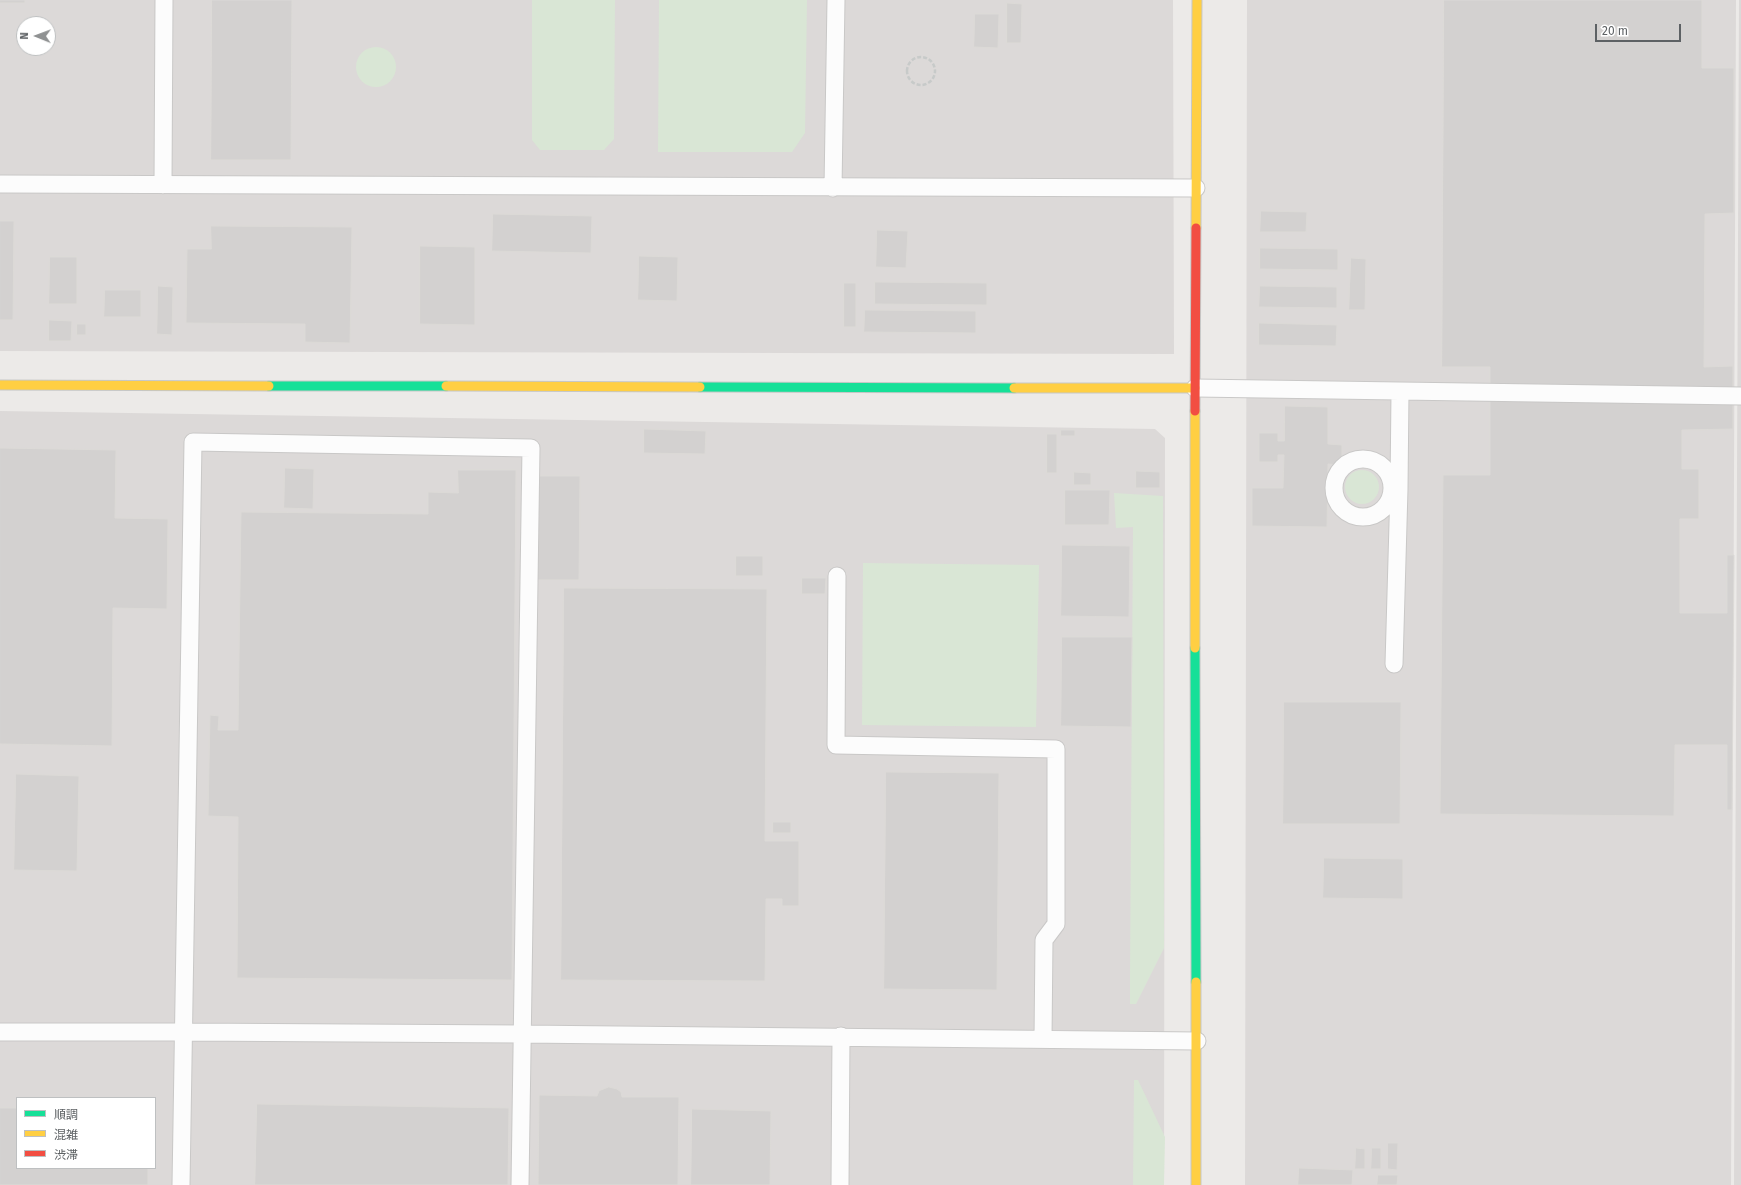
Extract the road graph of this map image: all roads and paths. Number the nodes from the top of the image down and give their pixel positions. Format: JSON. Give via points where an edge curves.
{"nodes":[{"id":1,"x":164,"y":0,"type":"edge"},
{"id":2,"x":836,"y":0,"type":"edge"},
{"id":3,"x":1197,"y":0,"type":"edge"},
{"id":4,"x":935,"y":72,"type":"joint"},
{"id":5,"x":0,"y":184,"type":"edge"},
{"id":6,"x":163,"y":185,"type":"junction"},
{"id":7,"x":834,"y":188,"type":"junction"},
{"id":8,"x":1196,"y":188,"type":"junction"},
{"id":9,"x":0,"y":385,"type":"edge"},
{"id":10,"x":1195,"y":388,"type":"junction"},
{"id":11,"x":1400,"y":392,"type":"junction"},
{"id":12,"x":1741,"y":396,"type":"edge"},
{"id":13,"x":837,"y":576,"type":"dead end"},
{"id":14,"x":1394,"y":664,"type":"dead end"},
{"id":15,"x":0,"y":1032,"type":"edge"},
{"id":16,"x":184,"y":1032,"type":"junction"},
{"id":17,"x":522,"y":1034,"type":"junction"},
{"id":18,"x":841,"y":1036,"type":"junction"},
{"id":19,"x":1043,"y":1039,"type":"junction"},
{"id":20,"x":1197,"y":1041,"type":"junction"},
{"id":21,"x":182,"y":1185,"type":"edge"},
{"id":22,"x":520,"y":1185,"type":"edge"},
{"id":23,"x":840,"y":1185,"type":"edge"},
{"id":24,"x":1196,"y":1185,"type":"edge"}],
"edges":[{"from":1,"to":6,"type":"lane"},
{"from":2,"to":7,"type":"lane"},
{"from":3,"to":8,"type":"street"},
{"from":4,"to":4,"type":"path","via":[[931,61],[919,57],[912,59],[906,72],[912,84],[919,86],[925,86],[930,82]]},
{"from":5,"to":6,"type":"lane"},
{"from":6,"to":7,"type":"lane"},
{"from":7,"to":8,"type":"lane"},
{"from":8,"to":10,"type":"street"},
{"from":9,"to":10,"type":"street"},
{"from":10,"to":11,"type":"lane"},
{"from":10,"to":20,"type":"street"},
{"from":11,"to":12,"type":"lane"},
{"from":11,"to":14,"type":"lane"},
{"from":13,"to":19,"type":"lane","via":[[836,745],[1056,749],[1056,924],[1044,940]]},
{"from":15,"to":16,"type":"lane"},
{"from":16,"to":17,"type":"lane"},
{"from":16,"to":17,"type":"lane","via":[[193,442],[531,448]]},
{"from":16,"to":21,"type":"lane"},
{"from":17,"to":18,"type":"lane"},
{"from":17,"to":22,"type":"lane"},
{"from":18,"to":19,"type":"lane"},
{"from":18,"to":23,"type":"lane"},
{"from":19,"to":20,"type":"lane"},
{"from":20,"to":24,"type":"street"}]}
